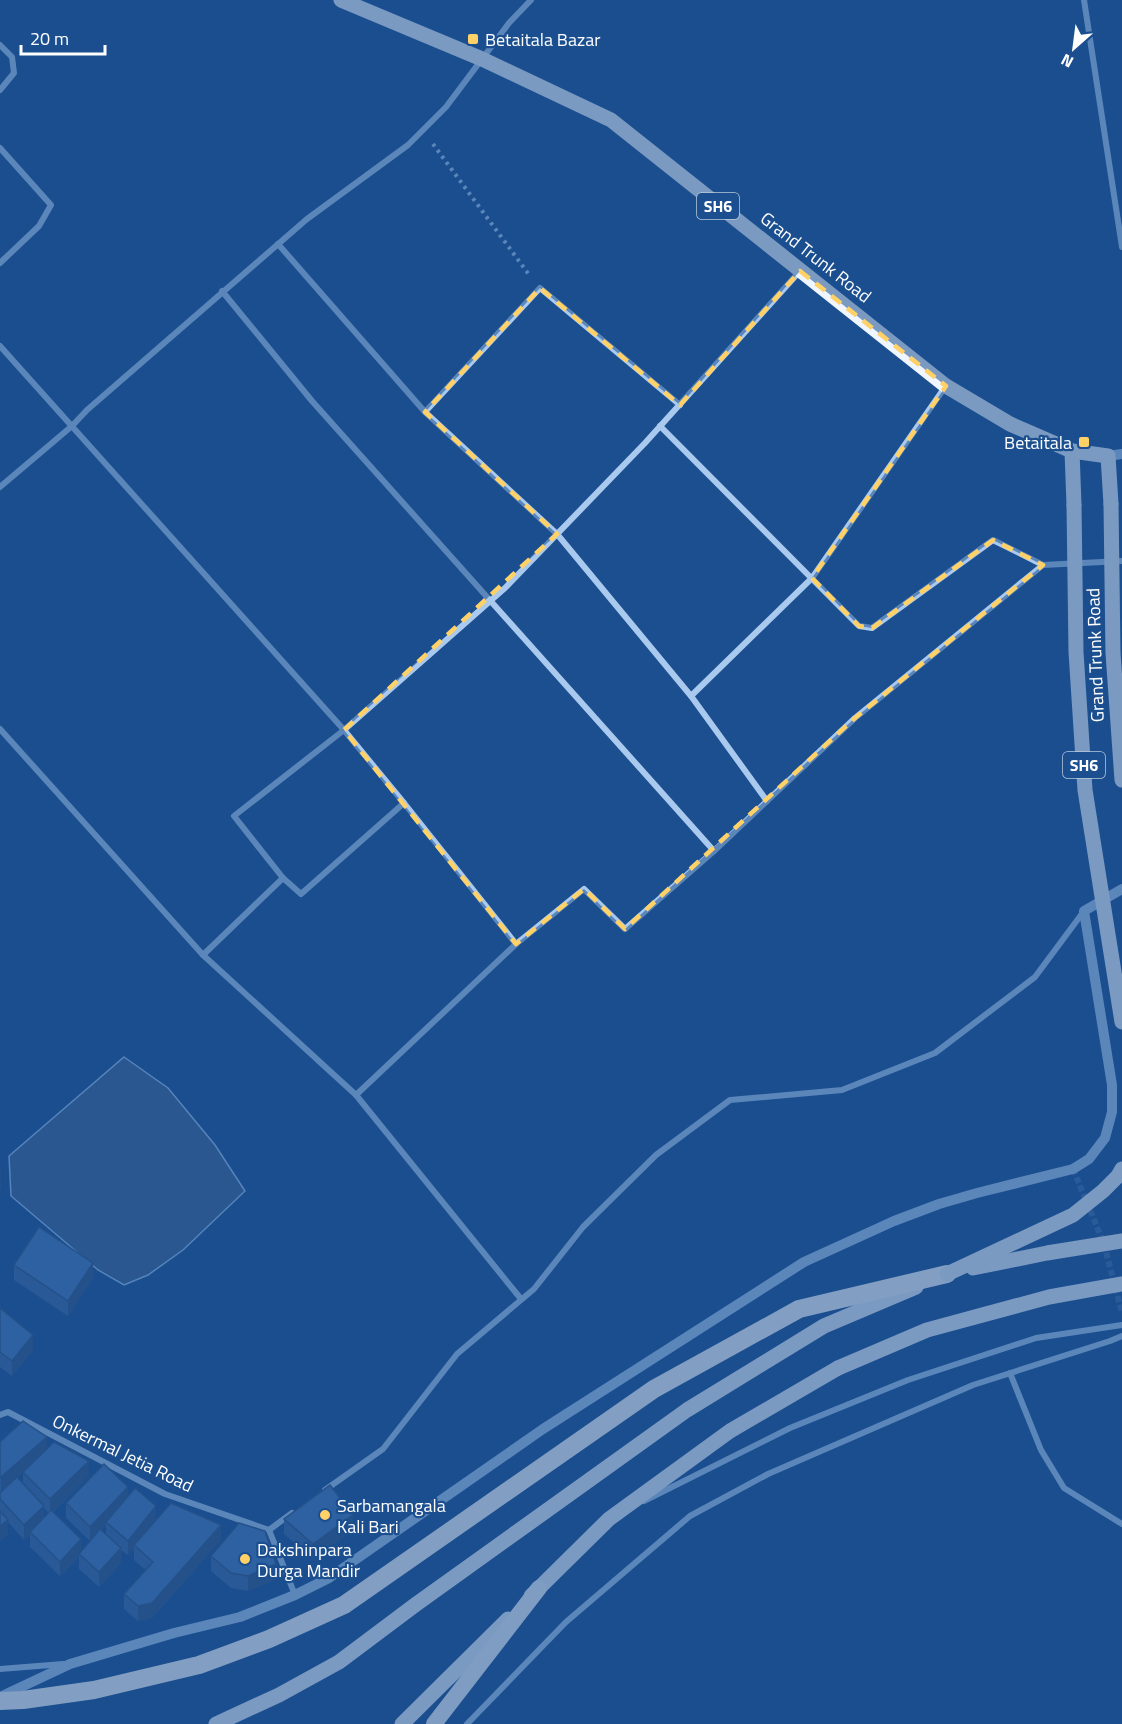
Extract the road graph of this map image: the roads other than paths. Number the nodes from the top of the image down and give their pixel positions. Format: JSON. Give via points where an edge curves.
{"nodes":[{"id":1,"x":342,"y":0,"type":"edge"},
{"id":2,"x":531,"y":0,"type":"edge"},
{"id":3,"x":1084,"y":0,"type":"edge"},
{"id":4,"x":0,"y":45,"type":"edge"},
{"id":5,"x":482,"y":59,"type":"junction"},
{"id":6,"x":0,"y":90,"type":"edge"},
{"id":7,"x":0,"y":148,"type":"edge"},
{"id":8,"x":278,"y":244,"type":"junction"},
{"id":9,"x":1122,"y":248,"type":"edge"},
{"id":10,"x":0,"y":263,"type":"edge"},
{"id":11,"x":800,"y":271,"type":"junction"},
{"id":12,"x":222,"y":291,"type":"junction"},
{"id":13,"x":0,"y":346,"type":"edge"},
{"id":14,"x":946,"y":386,"type":"junction"},
{"id":15,"x":680,"y":405,"type":"junction"},
{"id":16,"x":425,"y":412,"type":"junction"},
{"id":17,"x":72,"y":426,"type":"junction"},
{"id":18,"x":660,"y":426,"type":"junction"},
{"id":19,"x":1072,"y":451,"type":"junction"},
{"id":20,"x":1115,"y":455,"type":"edge"},
{"id":21,"x":0,"y":487,"type":"edge"},
{"id":22,"x":556,"y":534,"type":"junction"},
{"id":23,"x":1122,"y":561,"type":"edge"},
{"id":24,"x":1043,"y":565,"type":"junction"},
{"id":25,"x":812,"y":578,"type":"junction"},
{"id":26,"x":491,"y":600,"type":"junction"},
{"id":27,"x":691,"y":696,"type":"junction"},
{"id":28,"x":0,"y":729,"type":"edge"},
{"id":29,"x":344,"y":730,"type":"junction"},
{"id":30,"x":1122,"y":780,"type":"edge"},
{"id":31,"x":767,"y":801,"type":"junction"},
{"id":32,"x":404,"y":803,"type":"junction"},
{"id":33,"x":714,"y":850,"type":"junction"},
{"id":34,"x":283,"y":878,"type":"junction"},
{"id":35,"x":1122,"y":890,"type":"edge"},
{"id":36,"x":1084,"y":911,"type":"junction"},
{"id":37,"x":516,"y":944,"type":"junction"},
{"id":38,"x":203,"y":955,"type":"junction"},
{"id":39,"x":1122,"y":1022,"type":"edge"},
{"id":40,"x":356,"y":1095,"type":"junction"},
{"id":41,"x":1122,"y":1169,"type":"edge"},
{"id":42,"x":1122,"y":1241,"type":"edge"},
{"id":43,"x":946,"y":1274,"type":"junction"},
{"id":44,"x":1122,"y":1284,"type":"edge"},
{"id":45,"x":521,"y":1299,"type":"junction"},
{"id":46,"x":1122,"y":1325,"type":"edge"},
{"id":47,"x":1122,"y":1336,"type":"edge"},
{"id":48,"x":1010,"y":1373,"type":"junction"},
{"id":49,"x":0,"y":1415,"type":"edge"},
{"id":50,"x":317,"y":1496,"type":"edge"},
{"id":51,"x":297,"y":1510,"type":"edge"},
{"id":52,"x":609,"y":1519,"type":"junction"},
{"id":53,"x":1122,"y":1524,"type":"edge"},
{"id":54,"x":269,"y":1530,"type":"junction"},
{"id":55,"x":539,"y":1588,"type":"junction"},
{"id":56,"x":295,"y":1595,"type":"junction"},
{"id":57,"x":70,"y":1664,"type":"junction"},
{"id":58,"x":0,"y":1669,"type":"edge"},
{"id":59,"x":0,"y":1699,"type":"edge"},
{"id":60,"x":216,"y":1724,"type":"edge"},
{"id":61,"x":402,"y":1724,"type":"edge"},
{"id":62,"x":434,"y":1724,"type":"edge"},
{"id":63,"x":467,"y":1724,"type":"edge"}],
"edges":[{"from":1,"to":5,"type":"main road","name":"Grand Trunk Road","number":"SH6"},
{"from":2,"to":5,"type":"street"},
{"from":3,"to":9,"type":"street"},
{"from":4,"to":6,"type":"street","via":[[12,57],[14,72]]},
{"from":5,"to":8,"type":"street","via":[[446,107],[408,145]]},
{"from":5,"to":11,"type":"main road","name":"Grand Trunk Road","number":"SH6","via":[[611,120]]},
{"from":7,"to":10,"type":"street","via":[[51,205],[39,226]]},
{"from":8,"to":12,"type":"street"},
{"from":8,"to":16,"type":"street"},
{"from":11,"to":14,"type":"main road","name":"Grand Trunk Road","number":"SH6"},
{"from":11,"to":15,"type":"street"},
{"from":12,"to":17,"type":"street"},
{"from":12,"to":26,"type":"street","via":[[312,401]]},
{"from":13,"to":17,"type":"street"},
{"from":14,"to":19,"type":"main road","name":"Grand Trunk Road","number":"SH6","via":[[1010,424]]},
{"from":14,"to":25,"type":"street"},
{"from":15,"to":16,"type":"street","via":[[540,288]]},
{"from":15,"to":18,"type":"street"},
{"from":16,"to":22,"type":"street"},
{"from":17,"to":21,"type":"street"},
{"from":17,"to":29,"type":"street"},
{"from":18,"to":22,"type":"street"},
{"from":18,"to":25,"type":"street"},
{"from":19,"to":20,"type":"main road","name":"Grand Trunk Road","number":"SH6"},
{"from":19,"to":39,"type":"main road","name":"Grand Trunk Road","number":"SH6","bridge":true,"via":[[1076,652],[1085,790]]},
{"from":20,"to":30,"type":"main road","name":"Grand Trunk Road","number":"SH6","bridge":true,"via":[[1111,504],[1113,653]]},
{"from":22,"to":26,"type":"street"},
{"from":22,"to":27,"type":"street"},
{"from":23,"to":24,"type":"street"},
{"from":24,"to":25,"type":"street","via":[[993,540],[872,628],[859,626]]},
{"from":24,"to":31,"type":"street","via":[[855,718]]},
{"from":25,"to":27,"type":"street"},
{"from":26,"to":29,"type":"street"},
{"from":26,"to":33,"type":"street"},
{"from":27,"to":31,"type":"street"},
{"from":28,"to":38,"type":"street"},
{"from":29,"to":32,"type":"street"},
{"from":29,"to":34,"type":"street","via":[[234,816]]},
{"from":31,"to":33,"type":"street"},
{"from":32,"to":34,"type":"street","via":[[301,894]]},
{"from":32,"to":37,"type":"street"},
{"from":33,"to":37,"type":"street","via":[[625,929],[584,889]]},
{"from":34,"to":38,"type":"street"},
{"from":35,"to":36,"type":"street"},
{"from":36,"to":45,"type":"street","via":[[1035,977],[935,1053],[842,1090],[730,1100],[656,1155],[584,1227],[534,1289]]},
{"from":36,"to":56,"type":"street","via":[[1112,1085],[1112,1112],[1105,1138],[1089,1159],[1073,1169],[939,1204],[804,1262],[543,1429],[329,1578]]},
{"from":37,"to":40,"type":"street"},
{"from":38,"to":40,"type":"street"},
{"from":40,"to":45,"type":"street"},
{"from":41,"to":43,"type":"main road","bridge":true,"via":[[1103,1191],[1073,1215]]},
{"from":42,"to":43,"type":"main road","bridge":true,"via":[[1047,1252]]},
{"from":43,"to":59,"type":"highway","via":[[799,1309],[654,1389],[344,1605],[269,1640],[199,1665],[94,1690],[23,1700]]},
{"from":43,"to":60,"type":"main road","via":[[824,1326],[687,1410],[339,1662]]},
{"from":44,"to":52,"type":"main road","bridge":true,"via":[[1049,1297],[927,1330],[838,1368],[730,1431]]},
{"from":45,"to":50,"type":"street","via":[[457,1354],[384,1449]]},
{"from":46,"to":52,"type":"street","via":[[1036,1338],[908,1380],[790,1428]]},
{"from":47,"to":48,"type":"street"},
{"from":48,"to":53,"type":"street","via":[[1041,1450],[1064,1488]]},
{"from":48,"to":63,"type":"street","via":[[973,1385],[768,1474],[690,1516],[566,1622]]},
{"from":49,"to":54,"type":"street","name":"Onkermal Jetia Road","via":[[8,1412],[165,1494]]},
{"from":51,"to":54,"type":"street"},
{"from":52,"to":55,"type":"main road"},
{"from":54,"to":56,"type":"street"},
{"from":55,"to":61,"type":"main road"},
{"from":55,"to":62,"type":"highway"},
{"from":56,"to":57,"type":"street","via":[[240,1617]]},
{"from":57,"to":58,"type":"street"},
{"from":57,"to":59,"type":"street"}]}
